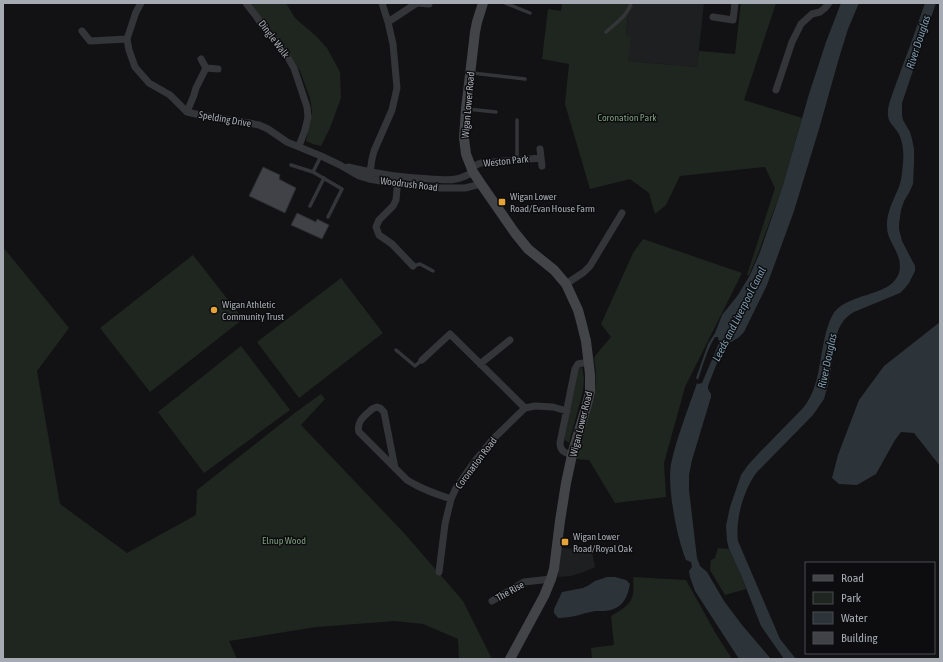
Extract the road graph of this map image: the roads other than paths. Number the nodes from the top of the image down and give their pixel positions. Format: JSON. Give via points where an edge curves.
{"nodes":[{"id":1,"x":141,"y":3,"type":"edge"},
{"id":2,"x":382,"y":3,"type":"edge"},
{"id":3,"x":483,"y":3,"type":"edge"},
{"id":4,"x":505,"y":3,"type":"edge"},
{"id":5,"x":631,"y":3,"type":"edge"},
{"id":6,"x":735,"y":3,"type":"edge"},
{"id":7,"x":829,"y":3,"type":"edge"},
{"id":8,"x":244,"y":4,"type":"edge"},
{"id":9,"x":429,"y":4,"type":"dead end"},
{"id":10,"x":530,"y":13,"type":"dead end"},
{"id":11,"x":713,"y":17,"type":"dead end"},
{"id":12,"x":388,"y":22,"type":"junction"},
{"id":13,"x":82,"y":31,"type":"dead end"},
{"id":14,"x":606,"y":32,"type":"dead end"},
{"id":15,"x":127,"y":39,"type":"junction"},
{"id":16,"x":201,"y":59,"type":"dead end"},
{"id":17,"x":206,"y":68,"type":"junction"},
{"id":18,"x":218,"y":69,"type":"dead end"},
{"id":19,"x":471,"y":73,"type":"junction"},
{"id":20,"x":525,"y":79,"type":"dead end"},
{"id":21,"x":776,"y":90,"type":"dead end"},
{"id":22,"x":466,"y":109,"type":"junction"},
{"id":23,"x":187,"y":112,"type":"junction"},
{"id":24,"x":496,"y":112,"type":"dead end"},
{"id":25,"x":517,"y":120,"type":"dead end"},
{"id":26,"x":299,"y":146,"type":"junction"},
{"id":27,"x":540,"y":149,"type":"dead end"},
{"id":28,"x":321,"y":156,"type":"junction"},
{"id":29,"x":541,"y":158,"type":"junction"},
{"id":30,"x":518,"y":160,"type":"junction"},
{"id":31,"x":291,"y":165,"type":"dead end"},
{"id":32,"x":542,"y":166,"type":"dead end"},
{"id":33,"x":472,"y":169,"type":"junction"},
{"id":34,"x":313,"y":172,"type":"junction"},
{"id":35,"x":369,"y":176,"type":"junction"},
{"id":36,"x":324,"y":178,"type":"junction"},
{"id":37,"x":398,"y":180,"type":"junction"},
{"id":38,"x":481,"y":184,"type":"junction"},
{"id":39,"x":310,"y":206,"type":"dead end"},
{"id":40,"x":617,"y":215,"type":"dead end"},
{"id":41,"x":328,"y":217,"type":"dead end"},
{"id":42,"x":413,"y":266,"type":"joint"},
{"id":43,"x":433,"y":271,"type":"dead end"},
{"id":44,"x":566,"y":284,"type":"junction"},
{"id":45,"x":510,"y":340,"type":"dead end"},
{"id":46,"x":396,"y":350,"type":"dead end"},
{"id":47,"x":422,"y":360,"type":"joint"},
{"id":48,"x":589,"y":362,"type":"junction"},
{"id":49,"x":480,"y":364,"type":"junction"},
{"id":50,"x":525,"y":408,"type":"junction"},
{"id":51,"x":567,"y":411,"type":"junction"},
{"id":52,"x":572,"y":455,"type":"junction"},
{"id":53,"x":395,"y":468,"type":"junction"},
{"id":54,"x":451,"y":498,"type":"junction"},
{"id":55,"x":439,"y":572,"type":"dead end"},
{"id":56,"x":551,"y":579,"type":"junction"},
{"id":57,"x":492,"y":601,"type":"dead end"},
{"id":58,"x":510,"y":659,"type":"edge"}],
"edges":[{"from":1,"to":15,"type":"street"},
{"from":2,"to":12,"type":"street"},
{"from":3,"to":19,"type":"main road","name":"Wigan Lower Road","via":[[477,22]]},
{"from":4,"to":10,"type":"lane"},
{"from":5,"to":14,"type":"lane","via":[[623,17]]},
{"from":6,"to":11,"type":"street","via":[[733,20]]},
{"from":7,"to":21,"type":"street","via":[[801,24],[792,42]]},
{"from":8,"to":26,"type":"street","name":"Dingle Walk","via":[[274,39],[294,68],[308,117]]},
{"from":9,"to":12,"type":"street","via":[[417,3]]},
{"from":12,"to":35,"type":"street","via":[[397,88],[392,110],[374,151]]},
{"from":13,"to":15,"type":"street","via":[[90,41]]},
{"from":15,"to":23,"type":"street","name":"Spelding Drive","via":[[135,67],[149,83],[170,95]]},
{"from":16,"to":17,"type":"street"},
{"from":17,"to":18,"type":"street"},
{"from":17,"to":23,"type":"street"},
{"from":19,"to":20,"type":"lane"},
{"from":19,"to":22,"type":"main road","name":"Wigan Lower Road"},
{"from":22,"to":24,"type":"lane"},
{"from":22,"to":33,"type":"main road","name":"Wigan Lower Road","via":[[464,146]]},
{"from":23,"to":26,"type":"street","name":"Spelding Drive","via":[[259,125]]},
{"from":25,"to":30,"type":"lane"},
{"from":26,"to":28,"type":"street","name":"Woodrush Road"},
{"from":27,"to":29,"type":"street","name":"Weston Park"},
{"from":28,"to":34,"type":"lane"},
{"from":28,"to":35,"type":"street","name":"Woodrush Road","via":[[359,176]]},
{"from":29,"to":30,"type":"street","name":"Weston Park"},
{"from":29,"to":32,"type":"street","name":"Weston Park"},
{"from":30,"to":33,"type":"street","name":"Weston Park","via":[[481,163]]},
{"from":31,"to":34,"type":"lane"},
{"from":33,"to":37,"type":"street","name":"Woodrush Road","via":[[465,176],[456,179]]},
{"from":33,"to":38,"type":"main road","name":"Wigan Lower Road"},
{"from":34,"to":36,"type":"lane"},
{"from":35,"to":37,"type":"street","name":"Woodrush Road"},
{"from":36,"to":39,"type":"lane"},
{"from":36,"to":41,"type":"lane","via":[[342,189]]},
{"from":37,"to":38,"type":"street","name":"Woodrush Road","via":[[446,188],[465,188]]},
{"from":37,"to":42,"type":"street","via":[[396,200],[376,227],[379,235],[392,244],[403,261]]},
{"from":38,"to":44,"type":"main road","name":"Wigan Lower Road","via":[[521,241]]},
{"from":40,"to":44,"type":"street","via":[[590,266]]},
{"from":42,"to":43,"type":"lane","via":[[420,264]]},
{"from":44,"to":48,"type":"main road","name":"Wigan Lower Road","via":[[578,310]]},
{"from":45,"to":49,"type":"street"},
{"from":46,"to":47,"type":"lane","via":[[415,366]]},
{"from":47,"to":49,"type":"street","via":[[450,334]]},
{"from":48,"to":51,"type":"street","via":[[576,367]]},
{"from":48,"to":52,"type":"main road","name":"Wigan Lower Road","via":[[590,392]]},
{"from":49,"to":50,"type":"street"},
{"from":50,"to":51,"type":"street","via":[[553,407]]},
{"from":50,"to":54,"type":"street","name":"Coronation Road","via":[[493,439]]},
{"from":51,"to":52,"type":"street","via":[[560,447],[564,453]]},
{"from":52,"to":56,"type":"main road","name":"Wigan Lower Road"},
{"from":53,"to":53,"type":"street","via":[[359,432],[359,421],[374,407],[384,412]]},
{"from":53,"to":54,"type":"street","via":[[415,485]]},
{"from":54,"to":55,"type":"street","name":"Coronation Road"},
{"from":56,"to":57,"type":"street","name":"The Rise","via":[[524,582]]},
{"from":56,"to":58,"type":"main road","name":"Wigan Lower Road"}]}
